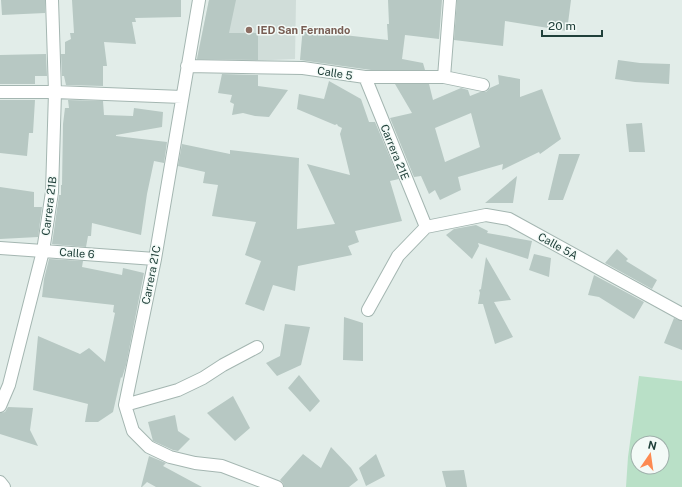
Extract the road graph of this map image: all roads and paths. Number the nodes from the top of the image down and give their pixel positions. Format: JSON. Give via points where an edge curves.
{"nodes":[{"id":1,"x":52,"y":0,"type":"edge"},
{"id":2,"x":199,"y":0,"type":"edge"},
{"id":3,"x":450,"y":0,"type":"edge"},
{"id":4,"x":187,"y":66,"type":"junction"},
{"id":5,"x":365,"y":77,"type":"junction"},
{"id":6,"x":444,"y":77,"type":"junction"},
{"id":7,"x":483,"y":85,"type":"dead end"},
{"id":8,"x":0,"y":92,"type":"edge"},
{"id":9,"x":55,"y":92,"type":"junction"},
{"id":10,"x":182,"y":96,"type":"junction"},
{"id":11,"x":426,"y":227,"type":"junction"},
{"id":12,"x":0,"y":248,"type":"edge"},
{"id":13,"x":43,"y":251,"type":"junction"},
{"id":14,"x":154,"y":259,"type":"junction"},
{"id":15,"x":368,"y":310,"type":"dead end"},
{"id":16,"x":682,"y":314,"type":"edge"},
{"id":17,"x":257,"y":347,"type":"dead end"},
{"id":18,"x":125,"y":405,"type":"junction"},
{"id":19,"x":0,"y":406,"type":"edge"},
{"id":20,"x":0,"y":482,"type":"edge"},
{"id":21,"x":4,"y":487,"type":"edge"},
{"id":22,"x":278,"y":487,"type":"edge"}],
"edges":[{"from":1,"to":9,"type":"street","name":"Carrera 21B"},
{"from":2,"to":4,"type":"street","name":"Carrera 21C"},
{"from":3,"to":6,"type":"street"},
{"from":4,"to":5,"type":"street","name":"Calle 5","via":[[303,68]]},
{"from":4,"to":10,"type":"street","name":"Carrera 21C"},
{"from":5,"to":6,"type":"street","name":"Calle 5"},
{"from":5,"to":11,"type":"street","name":"Carrera 21E"},
{"from":6,"to":7,"type":"street","name":"Calle 5"},
{"from":8,"to":9,"type":"street"},
{"from":9,"to":10,"type":"street"},
{"from":9,"to":13,"type":"street","name":"Carrera 21B","via":[[52,192]]},
{"from":10,"to":14,"type":"street","name":"Carrera 21C"},
{"from":11,"to":15,"type":"street","via":[[398,256]]},
{"from":11,"to":16,"type":"street","name":"Calle 5A","via":[[486,215],[509,219]]},
{"from":12,"to":13,"type":"street","name":"Calle 6"},
{"from":13,"to":14,"type":"street","name":"Calle 6"},
{"from":13,"to":19,"type":"street","name":"Carrera 21B","via":[[9,385]]},
{"from":14,"to":18,"type":"street","name":"Carrera 21C"},
{"from":17,"to":18,"type":"street","via":[[178,390]]},
{"from":18,"to":22,"type":"street","via":[[133,431],[149,447],[194,464],[222,466]]},
{"from":20,"to":21,"type":"street"}]}
